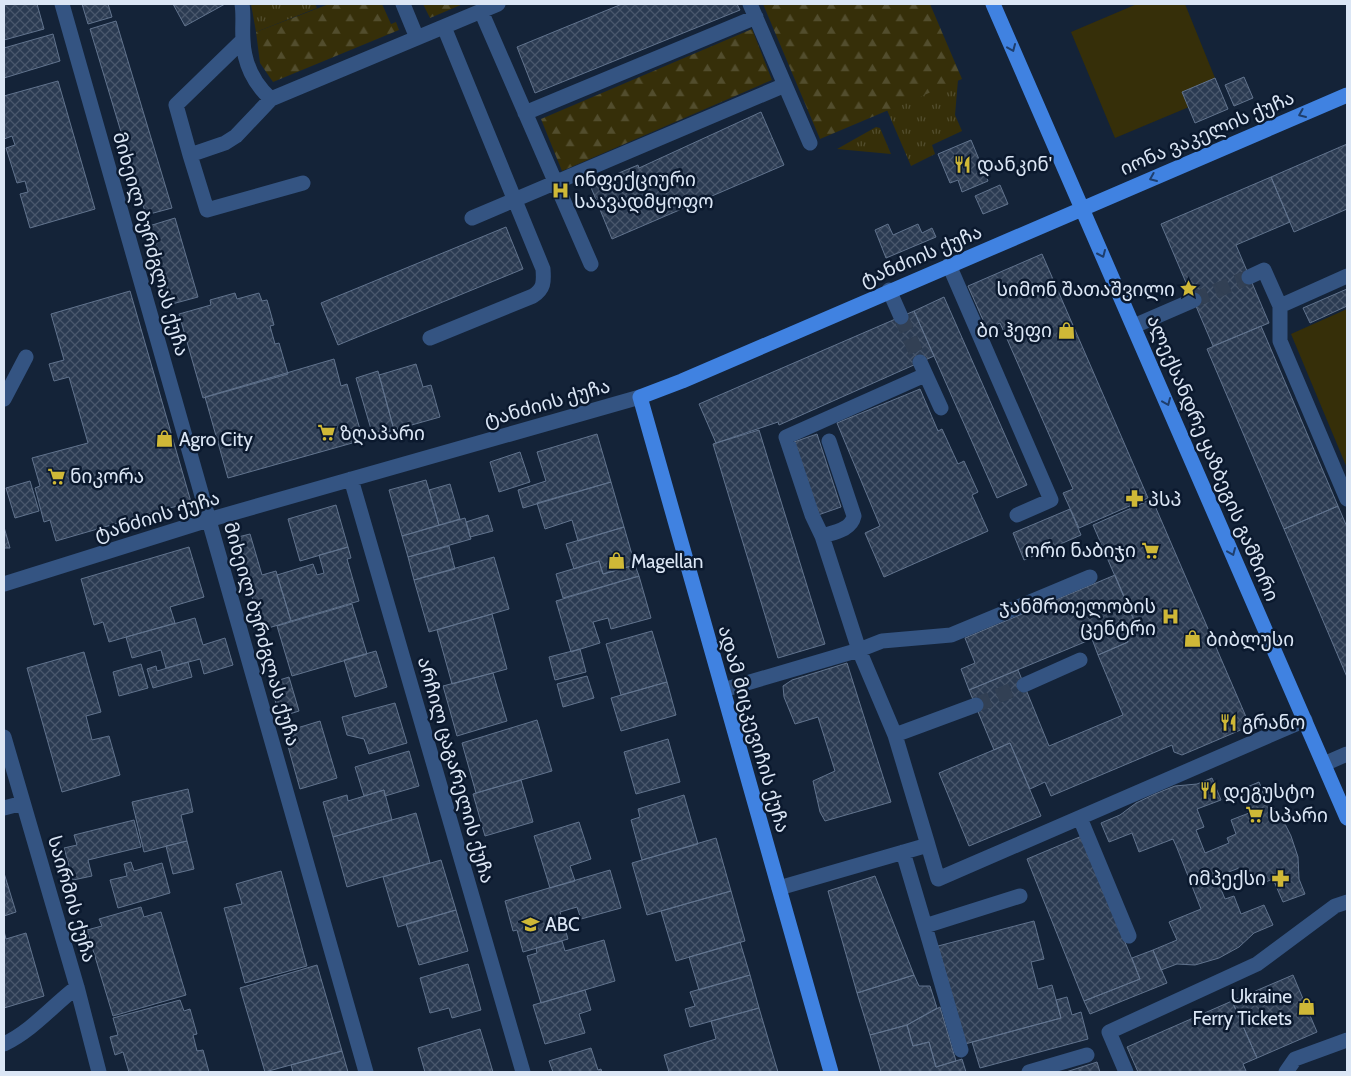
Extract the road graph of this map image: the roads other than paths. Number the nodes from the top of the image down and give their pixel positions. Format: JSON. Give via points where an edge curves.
{"nodes":[{"id":1,"x":62,"y":4,"type":"edge"},
{"id":2,"x":242,"y":4,"type":"edge"},
{"id":3,"x":403,"y":4,"type":"edge"},
{"id":4,"x":498,"y":4,"type":"edge"},
{"id":5,"x":993,"y":4,"type":"edge"},
{"id":6,"x":753,"y":10,"type":"edge"},
{"id":7,"x":481,"y":11,"type":"junction"},
{"id":8,"x":444,"y":27,"type":"junction"},
{"id":9,"x":417,"y":38,"type":"junction"},
{"id":10,"x":242,"y":40,"type":"junction"},
{"id":11,"x":784,"y":85,"type":"junction"},
{"id":12,"x":1347,"y":95,"type":"edge"},
{"id":13,"x":271,"y":99,"type":"junction"},
{"id":14,"x":525,"y":114,"type":"junction"},
{"id":15,"x":810,"y":143,"type":"dead end"},
{"id":16,"x":190,"y":155,"type":"junction"},
{"id":17,"x":303,"y":183,"type":"dead end"},
{"id":18,"x":555,"y":183,"type":"junction"},
{"id":19,"x":515,"y":200,"type":"junction"},
{"id":20,"x":1082,"y":209,"type":"junction"},
{"id":21,"x":472,"y":218,"type":"dead end"},
{"id":22,"x":590,"y":264,"type":"dead end"},
{"id":23,"x":949,"y":265,"type":"junction"},
{"id":24,"x":1347,"y":276,"type":"edge"},
{"id":25,"x":1249,"y":277,"type":"tunnel mouth"},
{"id":26,"x":889,"y":290,"type":"junction"},
{"id":27,"x":1194,"y":300,"type":"tunnel mouth"},
{"id":28,"x":1280,"y":306,"type":"junction"},
{"id":29,"x":900,"y":316,"type":"tunnel mouth"},
{"id":30,"x":1134,"y":326,"type":"junction"},
{"id":31,"x":430,"y":338,"type":"dead end"},
{"id":32,"x":26,"y":357,"type":"dead end"},
{"id":33,"x":640,"y":397,"type":"junction"},
{"id":34,"x":4,"y":399,"type":"edge"},
{"id":35,"x":941,"y":408,"type":"dead end"},
{"id":36,"x":829,"y":441,"type":"dead end"},
{"id":37,"x":351,"y":479,"type":"junction"},
{"id":38,"x":1347,"y":499,"type":"edge"},
{"id":39,"x":1017,"y":515,"type":"dead end"},
{"id":40,"x":208,"y":520,"type":"junction"},
{"id":41,"x":822,"y":536,"type":"junction"},
{"id":42,"x":1090,"y":577,"type":"dead end"},
{"id":43,"x":4,"y":584,"type":"edge"},
{"id":44,"x":858,"y":650,"type":"junction"},
{"id":45,"x":1080,"y":660,"type":"dead end"},
{"id":46,"x":1024,"y":685,"type":"tunnel mouth"},
{"id":47,"x":723,"y":690,"type":"junction"},
{"id":48,"x":976,"y":705,"type":"tunnel mouth"},
{"id":49,"x":1305,"y":720,"type":"junction"},
{"id":50,"x":894,"y":735,"type":"junction"},
{"id":51,"x":4,"y":737,"type":"edge"},
{"id":52,"x":1347,"y":754,"type":"edge"},
{"id":53,"x":1324,"y":764,"type":"junction"},
{"id":54,"x":23,"y":803,"type":"junction"},
{"id":55,"x":4,"y":808,"type":"edge"},
{"id":56,"x":1080,"y":818,"type":"junction"},
{"id":57,"x":1347,"y":818,"type":"edge"},
{"id":58,"x":928,"y":845,"type":"junction"},
{"id":59,"x":903,"y":852,"type":"junction"},
{"id":60,"x":779,"y":888,"type":"junction"},
{"id":61,"x":1020,"y":896,"type":"dead end"},
{"id":62,"x":1347,"y":902,"type":"edge"},
{"id":63,"x":925,"y":926,"type":"junction"},
{"id":64,"x":1130,"y":936,"type":"dead end"},
{"id":65,"x":77,"y":987,"type":"junction"},
{"id":66,"x":1347,"y":1040,"type":"edge"},
{"id":67,"x":4,"y":1044,"type":"edge"},
{"id":68,"x":961,"y":1050,"type":"dead end"},
{"id":69,"x":1087,"y":1055,"type":"dead end"},
{"id":70,"x":99,"y":1072,"type":"edge"},
{"id":71,"x":366,"y":1072,"type":"edge"},
{"id":72,"x":523,"y":1072,"type":"edge"},
{"id":73,"x":831,"y":1072,"type":"edge"},
{"id":74,"x":1029,"y":1072,"type":"edge"},
{"id":75,"x":1126,"y":1072,"type":"edge"},
{"id":76,"x":1286,"y":1072,"type":"edge"}],
"edges":[{"from":1,"to":40,"type":"street","name":"მიხეილ ბურძგლას ქუჩა"},
{"from":2,"to":10,"type":"street"},
{"from":3,"to":9,"type":"street"},
{"from":4,"to":7,"type":"street"},
{"from":5,"to":20,"type":"main road","name":"ალექსანდრე ყაზბეგის გამზირი","one_way":true},
{"from":6,"to":11,"type":"street"},
{"from":6,"to":14,"type":"street"},
{"from":7,"to":8,"type":"street"},
{"from":7,"to":14,"type":"street"},
{"from":8,"to":9,"type":"street"},
{"from":8,"to":19,"type":"street"},
{"from":9,"to":13,"type":"street"},
{"from":10,"to":13,"type":"street","via":[[250,72],[259,88]]},
{"from":10,"to":16,"type":"street","via":[[176,105]]},
{"from":11,"to":15,"type":"street"},
{"from":11,"to":18,"type":"street"},
{"from":12,"to":20,"type":"main road","name":"იონა ვაკელის ქუჩა","one_way":true},
{"from":13,"to":16,"type":"street","via":[[236,136]]},
{"from":14,"to":18,"type":"street"},
{"from":16,"to":17,"type":"street","via":[[207,210]]},
{"from":18,"to":19,"type":"street"},
{"from":18,"to":22,"type":"street"},
{"from":19,"to":21,"type":"street"},
{"from":19,"to":31,"type":"street","via":[[544,269],[540,292]]},
{"from":20,"to":23,"type":"main road","name":"ტანძიის ქუჩა"},
{"from":20,"to":30,"type":"main road","name":"ალექსანდრე ყაზბეგის გამზირი","one_way":true},
{"from":23,"to":26,"type":"main road","name":"ტანძიის ქუჩა"},
{"from":23,"to":39,"type":"street","via":[[1051,500]]},
{"from":24,"to":28,"type":"street"},
{"from":25,"to":28,"type":"street","via":[[1264,270]]},
{"from":26,"to":29,"type":"street"},
{"from":26,"to":33,"type":"main road","name":"ტანძიის ქუჩა"},
{"from":27,"to":30,"type":"street"},
{"from":28,"to":38,"type":"street","via":[[1280,341]]},
{"from":30,"to":49,"type":"main road","name":"ალექსანდრე ყაზბეგის გამზირი","one_way":true},
{"from":32,"to":34,"type":"street"},
{"from":33,"to":37,"type":"street","name":"ტანძიის ქუჩა"},
{"from":33,"to":47,"type":"main road","name":"ადამ მიცკევიჩის ქუჩა"},
{"from":35,"to":41,"type":"street","via":[[923,368],[786,438]]},
{"from":36,"to":41,"type":"street","via":[[854,516],[853,523],[847,528]]},
{"from":37,"to":40,"type":"street","name":"ტანძიის ქუჩა"},
{"from":37,"to":72,"type":"street","name":"არჩილ ცაგარელის ქუჩა"},
{"from":40,"to":43,"type":"street","name":"ტანძიის ქუჩა"},
{"from":40,"to":71,"type":"street","name":"მიხეილ ბურძგლას ქუჩა"},
{"from":41,"to":44,"type":"street"},
{"from":42,"to":44,"type":"street","via":[[952,635],[882,641]]},
{"from":44,"to":47,"type":"street"},
{"from":44,"to":50,"type":"street"},
{"from":45,"to":46,"type":"street"},
{"from":47,"to":60,"type":"main road","name":"ადამ მიცკევიჩის ქუჩა"},
{"from":48,"to":50,"type":"street"},
{"from":49,"to":53,"type":"main road","name":"ალექსანდრე ყაზბეგის გამზირი"},
{"from":49,"to":56,"type":"street"},
{"from":50,"to":58,"type":"street"},
{"from":51,"to":54,"type":"street","name":"საირმის ქუჩა"},
{"from":52,"to":53,"type":"street"},
{"from":53,"to":57,"type":"main road","name":"ალექსანდრე ყაზბეგის გამზირი"},
{"from":54,"to":55,"type":"street"},
{"from":54,"to":65,"type":"street","name":"საირმის ქუჩა"},
{"from":56,"to":58,"type":"street","via":[[938,879]]},
{"from":56,"to":64,"type":"street"},
{"from":58,"to":59,"type":"street"},
{"from":59,"to":60,"type":"street"},
{"from":59,"to":63,"type":"street"},
{"from":60,"to":73,"type":"main road","name":"ადამ მიცკევიჩის ქუჩა"},
{"from":61,"to":63,"type":"street"},
{"from":62,"to":75,"type":"street","via":[[1335,906],[1257,964],[1109,1032]]},
{"from":63,"to":68,"type":"street"},
{"from":65,"to":67,"type":"street","via":[[36,1024]]},
{"from":65,"to":70,"type":"street","name":"საირმის ქუჩა"},
{"from":66,"to":76,"type":"street","via":[[1295,1059]]},
{"from":69,"to":74,"type":"street"}]}
